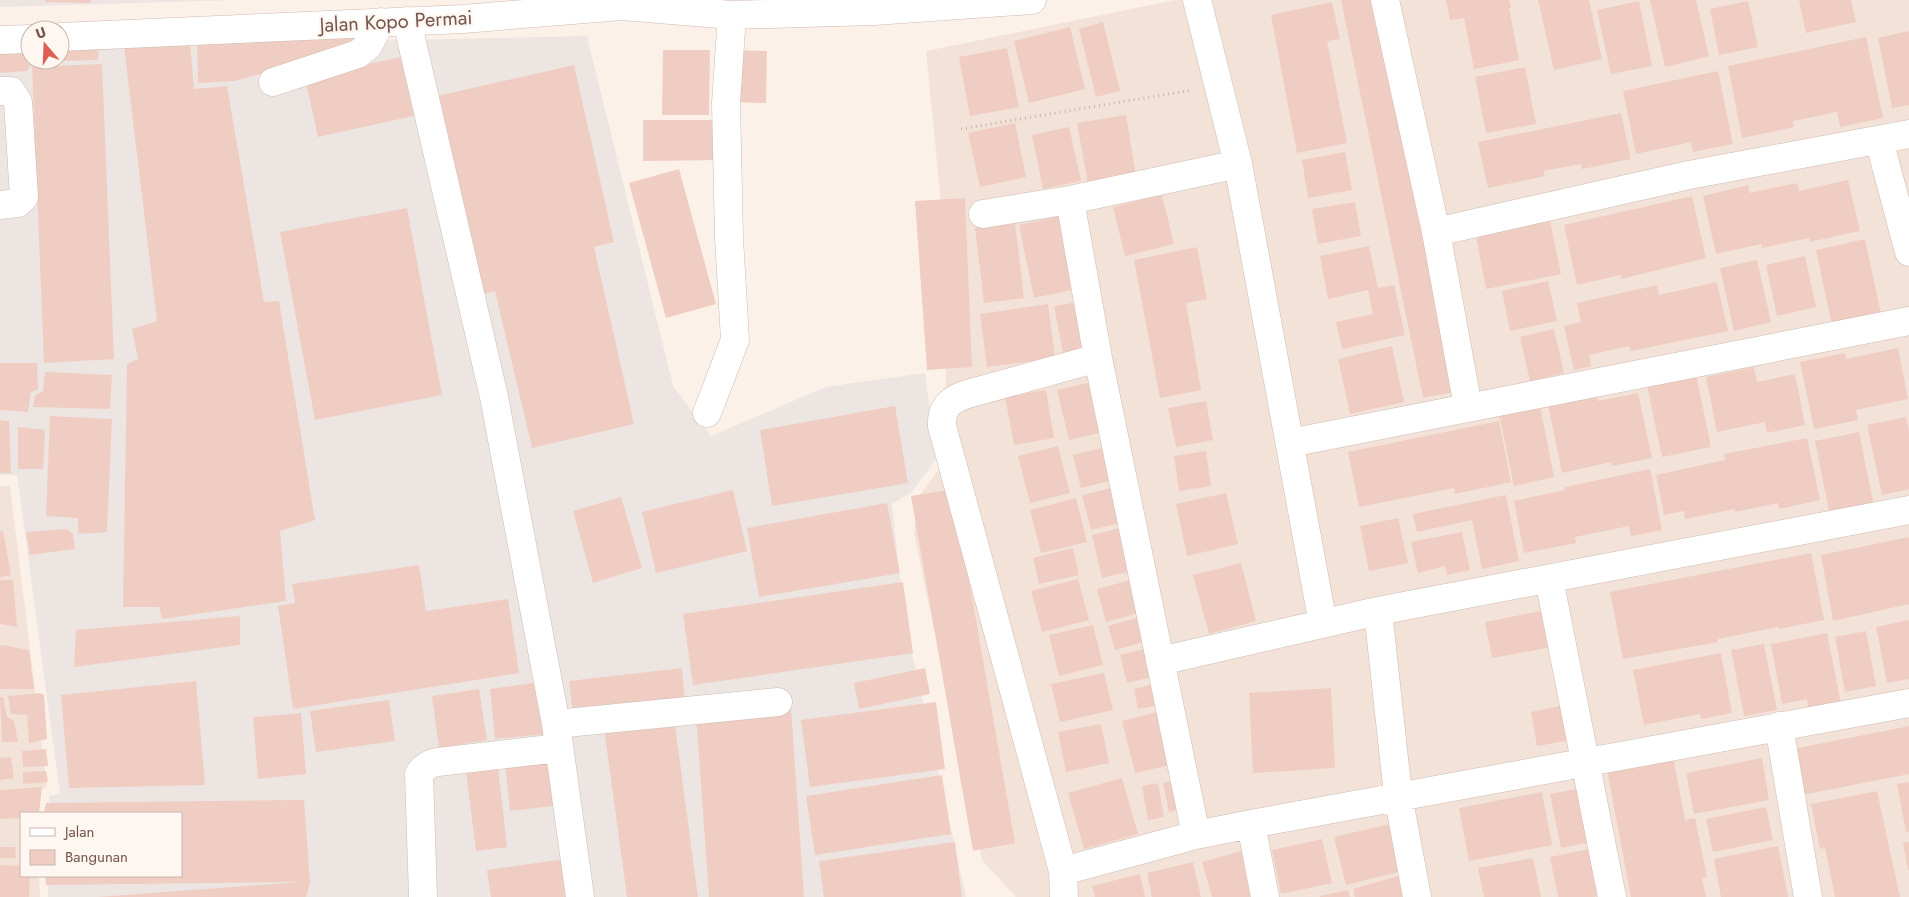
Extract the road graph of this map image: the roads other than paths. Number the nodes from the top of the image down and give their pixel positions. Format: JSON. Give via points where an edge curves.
{"nodes":[{"id":1,"x":1032,"y":0,"type":"edge"},
{"id":2,"x":1197,"y":0,"type":"edge"},
{"id":3,"x":1385,"y":0,"type":"edge"},
{"id":4,"x":732,"y":16,"type":"junction"},
{"id":5,"x":394,"y":21,"type":"junction"},
{"id":6,"x":70,"y":37,"type":"edge"},
{"id":7,"x":20,"y":39,"type":"edge"},
{"id":8,"x":0,"y":40,"type":"edge"},
{"id":9,"x":273,"y":82,"type":"dead end"},
{"id":10,"x":0,"y":92,"type":"edge"},
{"id":11,"x":1909,"y":134,"type":"edge"},
{"id":12,"x":1879,"y":140,"type":"junction"},
{"id":13,"x":1238,"y":164,"type":"junction"},
{"id":14,"x":1070,"y":200,"type":"junction"},
{"id":15,"x":0,"y":206,"type":"edge"},
{"id":16,"x":983,"y":214,"type":"dead end"},
{"id":17,"x":1436,"y":232,"type":"junction"},
{"id":18,"x":1909,"y":252,"type":"edge"},
{"id":19,"x":1909,"y":321,"type":"edge"},
{"id":20,"x":1098,"y":358,"type":"junction"},
{"id":21,"x":1468,"y":407,"type":"junction"},
{"id":22,"x":707,"y":413,"type":"dead end"},
{"id":23,"x":1290,"y":443,"type":"junction"},
{"id":24,"x":1909,"y":510,"type":"edge"},
{"id":25,"x":1549,"y":579,"type":"junction"},
{"id":26,"x":1378,"y":611,"type":"junction"},
{"id":27,"x":1323,"y":624,"type":"junction"},
{"id":28,"x":1160,"y":661,"type":"junction"},
{"id":29,"x":778,"y":702,"type":"dead end"},
{"id":30,"x":1909,"y":703,"type":"edge"},
{"id":31,"x":1780,"y":726,"type":"junction"},
{"id":32,"x":558,"y":736,"type":"junction"},
{"id":33,"x":1586,"y":762,"type":"junction"},
{"id":34,"x":1398,"y":795,"type":"junction"},
{"id":35,"x":1251,"y":824,"type":"junction"},
{"id":36,"x":1196,"y":835,"type":"junction"},
{"id":37,"x":1063,"y":884,"type":"edge"},
{"id":38,"x":423,"y":897,"type":"edge"},
{"id":39,"x":580,"y":897,"type":"edge"},
{"id":40,"x":1265,"y":897,"type":"edge"},
{"id":41,"x":1417,"y":897,"type":"edge"},
{"id":42,"x":1612,"y":897,"type":"edge"},
{"id":43,"x":1808,"y":897,"type":"edge"}],
"edges":[{"from":1,"to":4,"type":"street","name":"Jalan Kopo Permai","via":[[874,11]]},
{"from":2,"to":13,"type":"street"},
{"from":3,"to":17,"type":"street"},
{"from":4,"to":5,"type":"street","name":"Jalan Kopo Permai","via":[[622,6]]},
{"from":4,"to":22,"type":"street","via":[[726,102],[735,340]]},
{"from":5,"to":6,"type":"street","name":"Jalan Kopo Permai"},
{"from":5,"to":9,"type":"street","via":[[358,54]]},
{"from":5,"to":32,"type":"street","via":[[494,397]]},
{"from":7,"to":8,"type":"street"},
{"from":10,"to":15,"type":"street","via":[[10,91],[18,102],[24,197],[18,203]]},
{"from":11,"to":12,"type":"street"},
{"from":12,"to":17,"type":"street","via":[[1689,175]]},
{"from":12,"to":18,"type":"street"},
{"from":13,"to":14,"type":"street"},
{"from":13,"to":23,"type":"street"},
{"from":14,"to":16,"type":"street"},
{"from":14,"to":20,"type":"street"},
{"from":17,"to":21,"type":"street"},
{"from":19,"to":21,"type":"street"},
{"from":20,"to":28,"type":"street"},
{"from":20,"to":37,"type":"street","via":[[964,394],[949,403],[942,417]]},
{"from":21,"to":23,"type":"street"},
{"from":23,"to":27,"type":"street"},
{"from":24,"to":25,"type":"street"},
{"from":25,"to":26,"type":"street"},
{"from":25,"to":33,"type":"street"},
{"from":26,"to":27,"type":"street"},
{"from":26,"to":34,"type":"street"},
{"from":27,"to":28,"type":"street"},
{"from":28,"to":36,"type":"street"},
{"from":29,"to":32,"type":"street"},
{"from":30,"to":31,"type":"street"},
{"from":31,"to":33,"type":"street"},
{"from":31,"to":43,"type":"street"},
{"from":32,"to":38,"type":"street","via":[[431,763],[422,770],[419,774]]},
{"from":32,"to":39,"type":"street"},
{"from":33,"to":34,"type":"street"},
{"from":33,"to":42,"type":"street"},
{"from":34,"to":35,"type":"street"},
{"from":34,"to":41,"type":"street"},
{"from":35,"to":36,"type":"street"},
{"from":35,"to":40,"type":"street"},
{"from":36,"to":37,"type":"street"}]}
